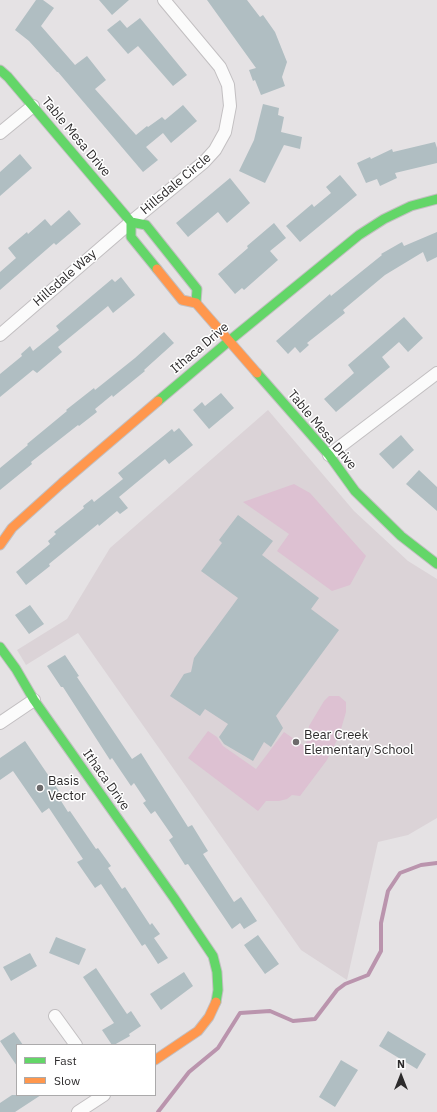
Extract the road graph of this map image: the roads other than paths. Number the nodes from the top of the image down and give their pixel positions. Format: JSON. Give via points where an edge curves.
{"nodes":[{"id":1,"x":164,"y":0,"type":"edge"},
{"id":2,"x":0,"y":70,"type":"edge"},
{"id":3,"x":33,"y":106,"type":"junction"},
{"id":4,"x":0,"y":133,"type":"edge"},
{"id":5,"x":437,"y":199,"type":"edge"},
{"id":6,"x":131,"y":222,"type":"junction"},
{"id":7,"x":196,"y":303,"type":"junction"},
{"id":8,"x":0,"y":334,"type":"edge"},
{"id":9,"x":229,"y":341,"type":"junction"},
{"id":10,"x":437,"y":373,"type":"edge"},
{"id":11,"x":328,"y":455,"type":"junction"},
{"id":12,"x":0,"y":545,"type":"edge"},
{"id":13,"x":437,"y":564,"type":"edge"},
{"id":14,"x":0,"y":647,"type":"edge"},
{"id":15,"x":34,"y":700,"type":"junction"},
{"id":16,"x":0,"y":723,"type":"edge"},
{"id":17,"x":55,"y":1016,"type":"dead end"},
{"id":18,"x":75,"y":1044,"type":"edge"},
{"id":19,"x":156,"y":1059,"type":"edge"},
{"id":20,"x":102,"y":1096,"type":"edge"},
{"id":21,"x":78,"y":1112,"type":"edge"}],
"edges":[{"from":1,"to":6,"type":"street","name":"Hillsdale Circle","via":[[220,67],[228,86],[230,106],[226,132],[215,150]]},
{"from":2,"to":3,"type":"street","name":"Table Mesa Drive"},
{"from":3,"to":4,"type":"street"},
{"from":3,"to":6,"type":"street","name":"Table Mesa Drive"},
{"from":5,"to":9,"type":"street","name":"Ithaca Drive","via":[[411,206],[359,235]]},
{"from":6,"to":7,"type":"street","name":"Table Mesa Drive","via":[[131,237],[182,300]]},
{"from":6,"to":7,"type":"street","via":[[146,224],[197,290]]},
{"from":6,"to":8,"type":"street","name":"Hillsdale Way"},
{"from":7,"to":9,"type":"street","name":"Table Mesa Drive"},
{"from":9,"to":11,"type":"street","name":"Table Mesa Drive"},
{"from":9,"to":12,"type":"street","name":"Ithaca Drive","via":[[62,483],[12,528]]},
{"from":10,"to":11,"type":"street"},
{"from":11,"to":13,"type":"street","name":"Table Mesa Drive","via":[[355,491],[401,536]]},
{"from":14,"to":15,"type":"street","name":"Ithaca Drive"},
{"from":15,"to":16,"type":"street"},
{"from":15,"to":19,"type":"street","name":"Ithaca Drive","via":[[213,956],[218,990],[209,1017],[198,1031]]},
{"from":17,"to":18,"type":"street"},
{"from":20,"to":21,"type":"street"}]}
